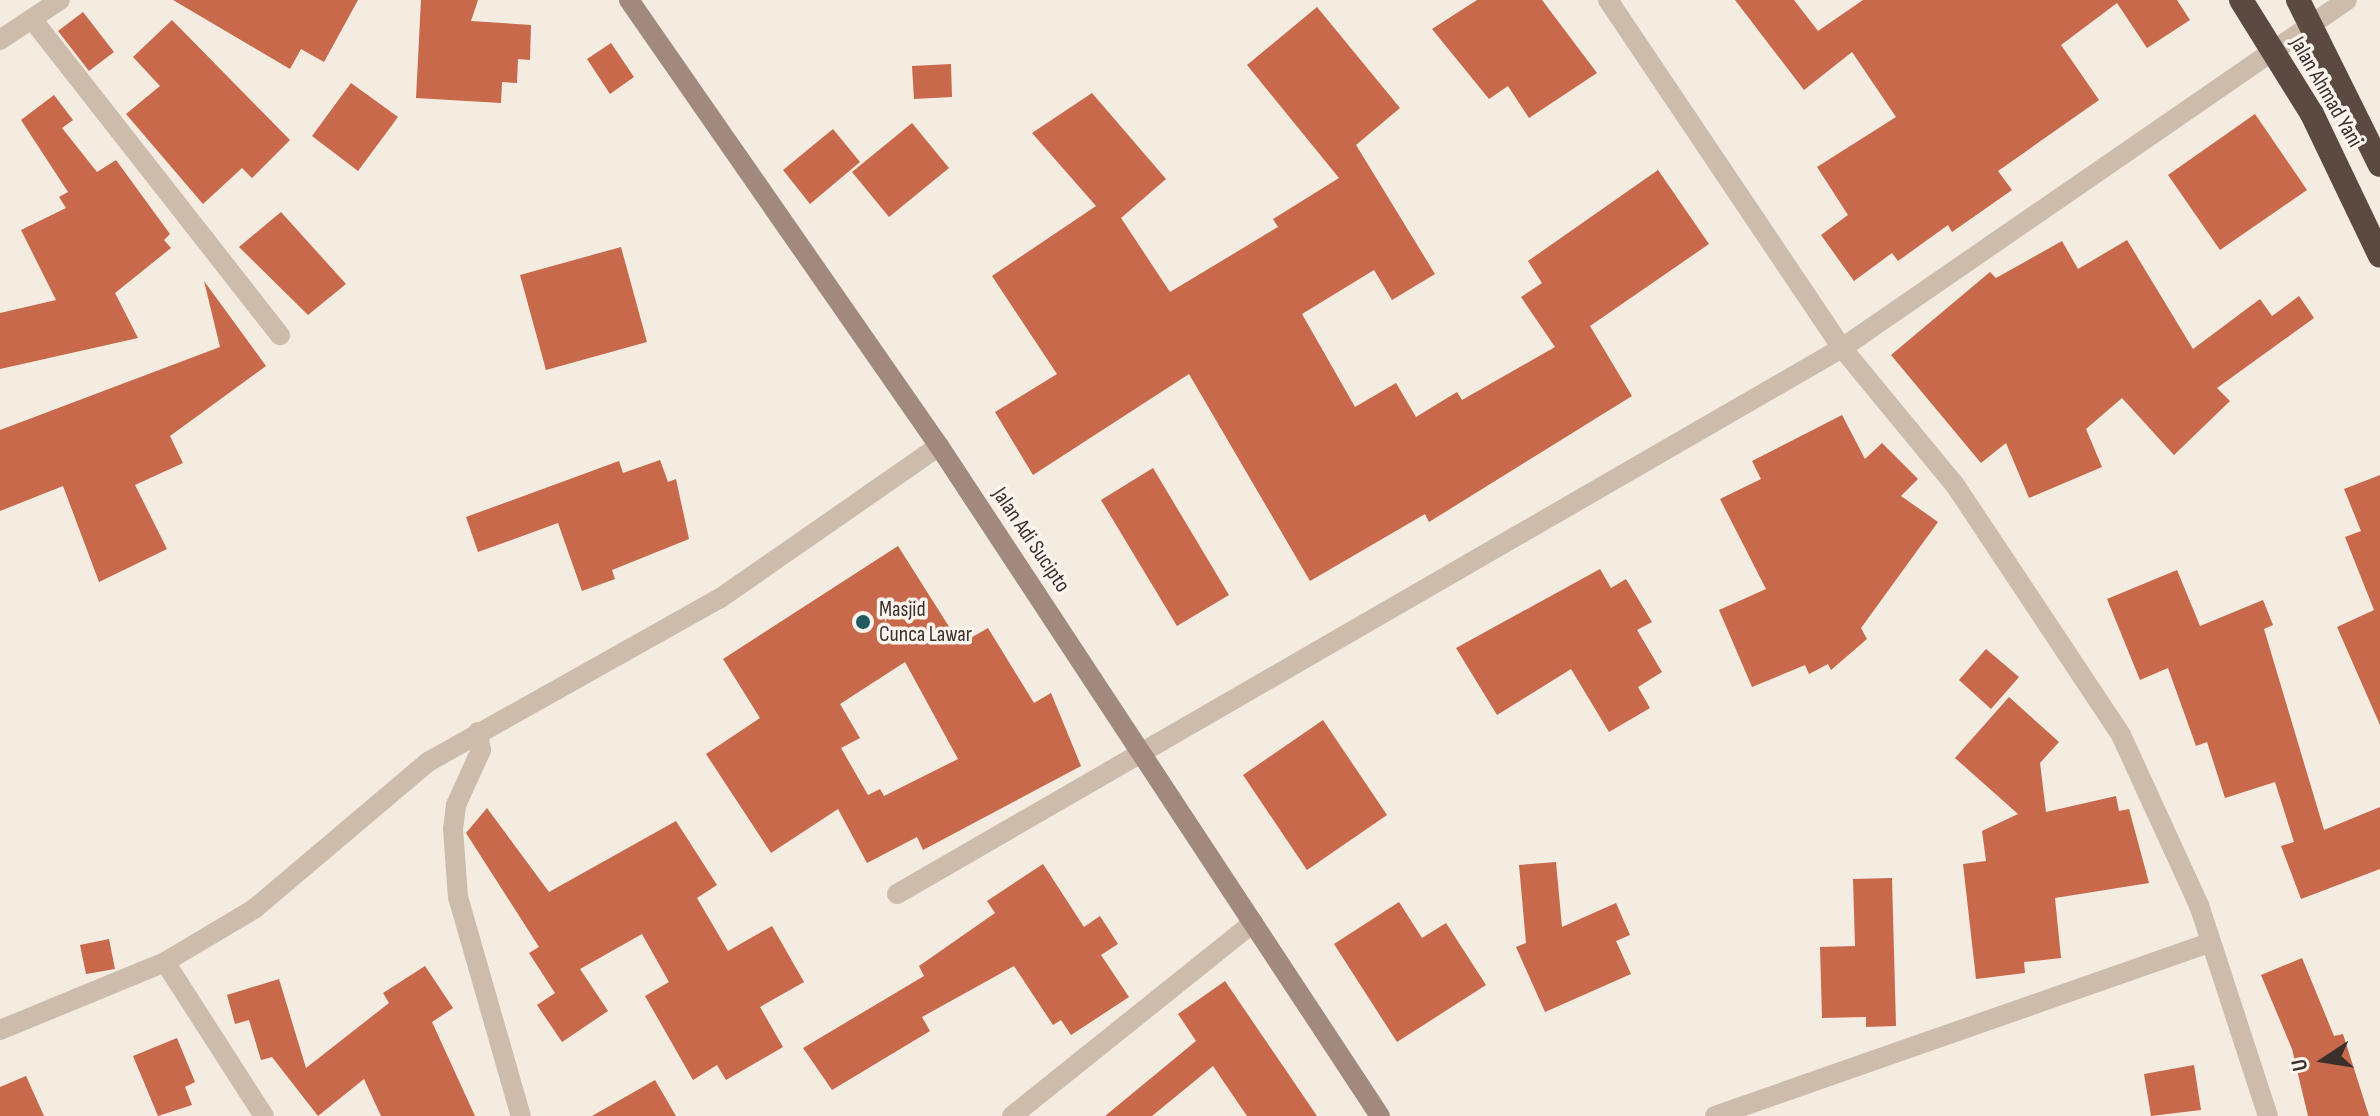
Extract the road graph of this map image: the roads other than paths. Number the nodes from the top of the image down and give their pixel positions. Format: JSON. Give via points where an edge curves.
{"nodes":[{"id":1,"x":60,"y":0,"type":"edge"},
{"id":2,"x":629,"y":0,"type":"edge"},
{"id":3,"x":1608,"y":0,"type":"edge"},
{"id":4,"x":2241,"y":0,"type":"edge"},
{"id":5,"x":2298,"y":0,"type":"edge"},
{"id":6,"x":2347,"y":0,"type":"edge"},
{"id":7,"x":32,"y":19,"type":"junction"},
{"id":8,"x":2311,"y":22,"type":"junction"},
{"id":9,"x":0,"y":40,"type":"edge"},
{"id":10,"x":2270,"y":47,"type":"junction"},
{"id":11,"x":2380,"y":165,"type":"edge"},
{"id":12,"x":2380,"y":256,"type":"edge"},
{"id":13,"x":280,"y":335,"type":"dead end"},
{"id":14,"x":1842,"y":348,"type":"junction"},
{"id":15,"x":939,"y":446,"type":"junction"},
{"id":16,"x":478,"y":732,"type":"junction"},
{"id":17,"x":1145,"y":754,"type":"junction"},
{"id":18,"x":897,"y":894,"type":"dead end"},
{"id":19,"x":1253,"y":923,"type":"junction"},
{"id":20,"x":2209,"y":943,"type":"junction"},
{"id":21,"x":165,"y":962,"type":"junction"},
{"id":22,"x":0,"y":1030,"type":"edge"},
{"id":23,"x":264,"y":1116,"type":"edge"},
{"id":24,"x":521,"y":1116,"type":"edge"},
{"id":25,"x":1012,"y":1116,"type":"edge"},
{"id":26,"x":1380,"y":1116,"type":"edge"},
{"id":27,"x":1715,"y":1116,"type":"edge"},
{"id":28,"x":2268,"y":1116,"type":"edge"}],
"edges":[{"from":1,"to":7,"type":"street"},
{"from":2,"to":15,"type":"street","name":"Jalan Adi Sucipto"},
{"from":3,"to":14,"type":"street"},
{"from":4,"to":10,"type":"highway","name":"Jalan Ahmad Yani"},
{"from":5,"to":8,"type":"highway","name":"Jalan Ahmad Yani"},
{"from":6,"to":8,"type":"street"},
{"from":7,"to":9,"type":"street"},
{"from":7,"to":13,"type":"street"},
{"from":8,"to":10,"type":"street"},
{"from":8,"to":11,"type":"highway","name":"Jalan Ahmad Yani"},
{"from":10,"to":12,"type":"highway","name":"Jalan Ahmad Yani","via":[[2312,114]]},
{"from":10,"to":14,"type":"street"},
{"from":14,"to":17,"type":"street"},
{"from":14,"to":20,"type":"street","via":[[1955,485],[2121,735]]},
{"from":15,"to":16,"type":"street","via":[[719,599]]},
{"from":15,"to":17,"type":"street","name":"Jalan Adi Sucipto"},
{"from":16,"to":21,"type":"street","via":[[428,762],[254,909]]},
{"from":16,"to":24,"type":"street","via":[[478,765],[454,817],[458,897]]},
{"from":17,"to":18,"type":"street"},
{"from":17,"to":19,"type":"street","name":"Jalan Adi Sucipto"},
{"from":19,"to":25,"type":"street"},
{"from":19,"to":26,"type":"street","name":"Jalan Adi Sucipto"},
{"from":20,"to":27,"type":"street"},
{"from":20,"to":28,"type":"street"},
{"from":21,"to":22,"type":"street"},
{"from":21,"to":23,"type":"street"}]}
